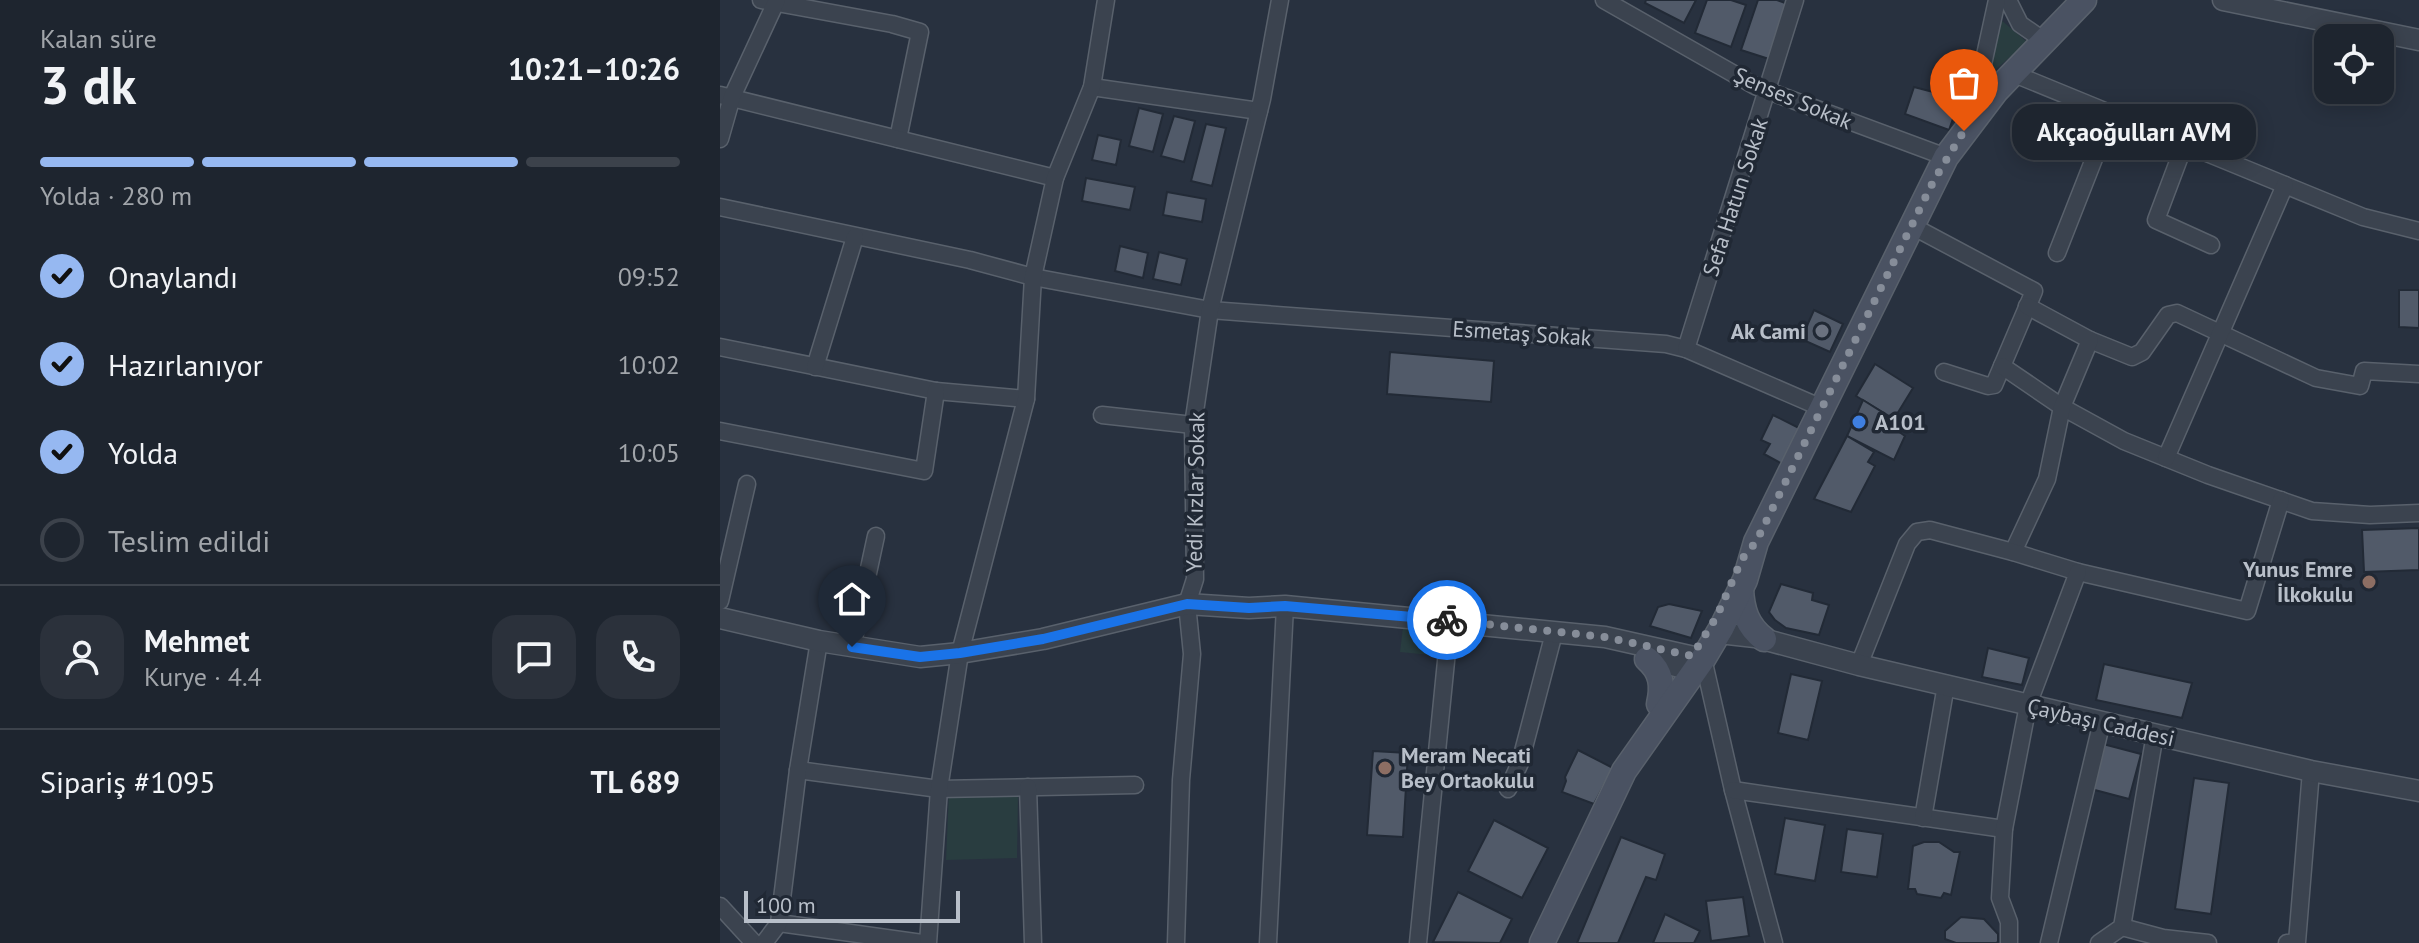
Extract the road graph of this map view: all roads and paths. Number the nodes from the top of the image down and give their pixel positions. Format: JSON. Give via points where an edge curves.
{"nodes":[{"id":1,"x":1106,"y":0,"type":"edge"},
{"id":2,"x":1280,"y":0,"type":"edge"},
{"id":3,"x":1604,"y":0,"type":"edge"},
{"id":4,"x":1795,"y":0,"type":"edge"},
{"id":5,"x":1997,"y":0,"type":"edge"},
{"id":6,"x":2008,"y":0,"type":"edge"},
{"id":7,"x":2084,"y":0,"type":"edge"},
{"id":8,"x":2223,"y":0,"type":"edge"},
{"id":9,"x":772,"y":1,"type":"edge"},
{"id":10,"x":2043,"y":40,"type":"junction"},
{"id":11,"x":2419,"y":40,"type":"edge"},
{"id":12,"x":2012,"y":73,"type":"junction"},
{"id":13,"x":1092,"y":87,"type":"junction"},
{"id":14,"x":1768,"y":92,"type":"junction"},
{"id":15,"x":726,"y":96,"type":"edge"},
{"id":16,"x":1259,"y":111,"type":"junction"},
{"id":17,"x":2112,"y":113,"type":"junction"},
{"id":18,"x":1964,"y":131,"type":"junction"},
{"id":19,"x":720,"y":139,"type":"edge"},
{"id":20,"x":898,"y":139,"type":"junction"},
{"id":21,"x":2185,"y":143,"type":"junction"},
{"id":22,"x":1946,"y":157,"type":"junction"},
{"id":23,"x":1055,"y":178,"type":"junction"},
{"id":24,"x":2285,"y":185,"type":"junction"},
{"id":25,"x":720,"y":207,"type":"edge"},
{"id":26,"x":1912,"y":226,"type":"junction"},
{"id":27,"x":2419,"y":231,"type":"edge"},
{"id":28,"x":855,"y":237,"type":"junction"},
{"id":29,"x":2211,"y":245,"type":"dead end"},
{"id":30,"x":2057,"y":253,"type":"dead end"},
{"id":31,"x":1033,"y":277,"type":"junction"},
{"id":32,"x":2027,"y":306,"type":"junction"},
{"id":33,"x":1210,"y":310,"type":"junction"},
{"id":34,"x":2222,"y":335,"type":"junction"},
{"id":35,"x":2090,"y":340,"type":"junction"},
{"id":36,"x":720,"y":347,"type":"edge"},
{"id":37,"x":1686,"y":349,"type":"junction"},
{"id":38,"x":2002,"y":366,"type":"junction"},
{"id":39,"x":815,"y":367,"type":"junction"},
{"id":40,"x":1944,"y":372,"type":"dead end"},
{"id":41,"x":2419,"y":374,"type":"edge"},
{"id":42,"x":936,"y":391,"type":"junction"},
{"id":43,"x":1026,"y":399,"type":"junction"},
{"id":44,"x":2062,"y":407,"type":"junction"},
{"id":45,"x":1822,"y":408,"type":"junction"},
{"id":46,"x":1102,"y":415,"type":"dead end"},
{"id":47,"x":1193,"y":425,"type":"junction"},
{"id":48,"x":720,"y":431,"type":"edge"},
{"id":49,"x":2166,"y":458,"type":"junction"},
{"id":50,"x":747,"y":484,"type":"dead end"},
{"id":51,"x":2281,"y":500,"type":"junction"},
{"id":52,"x":2419,"y":513,"type":"edge"},
{"id":53,"x":876,"y":536,"type":"dead end"},
{"id":54,"x":1756,"y":542,"type":"junction"},
{"id":55,"x":2013,"y":552,"type":"junction"},
{"id":56,"x":2078,"y":572,"type":"junction"},
{"id":57,"x":1741,"y":589,"type":"junction"},
{"id":58,"x":720,"y":601,"type":"edge"},
{"id":59,"x":1187,"y":604,"type":"junction"},
{"id":60,"x":1285,"y":606,"type":"junction"},
{"id":61,"x":720,"y":618,"type":"edge"},
{"id":62,"x":1450,"y":621,"type":"junction"},
{"id":63,"x":1554,"y":633,"type":"junction"},
{"id":64,"x":819,"y":641,"type":"junction"},
{"id":65,"x":1774,"y":642,"type":"junction"},
{"id":66,"x":852,"y":647,"type":"junction"},
{"id":67,"x":960,"y":653,"type":"junction"},
{"id":68,"x":1701,"y":654,"type":"junction"},
{"id":69,"x":1647,"y":659,"type":"junction"},
{"id":70,"x":1859,"y":665,"type":"junction"},
{"id":71,"x":1946,"y":685,"type":"junction"},
{"id":72,"x":1659,"y":704,"type":"junction"},
{"id":73,"x":2028,"y":705,"type":"junction"},
{"id":74,"x":2102,"y":721,"type":"junction"},
{"id":75,"x":2155,"y":734,"type":"junction"},
{"id":76,"x":798,"y":770,"type":"junction"},
{"id":77,"x":1624,"y":771,"type":"junction"},
{"id":78,"x":2311,"y":771,"type":"junction"},
{"id":79,"x":1135,"y":785,"type":"dead end"},
{"id":80,"x":1028,"y":787,"type":"junction"},
{"id":81,"x":939,"y":789,"type":"junction"},
{"id":82,"x":1508,"y":789,"type":"dead end"},
{"id":83,"x":1733,"y":790,"type":"junction"},
{"id":84,"x":2419,"y":791,"type":"edge"},
{"id":85,"x":1923,"y":818,"type":"junction"},
{"id":86,"x":2004,"y":829,"type":"junction"},
{"id":87,"x":720,"y":906,"type":"edge"},
{"id":88,"x":779,"y":923,"type":"junction"},
{"id":89,"x":2122,"y":927,"type":"junction"},
{"id":90,"x":754,"y":943,"type":"edge"},
{"id":91,"x":764,"y":943,"type":"edge"},
{"id":92,"x":925,"y":943,"type":"edge"},
{"id":93,"x":1033,"y":943,"type":"edge"},
{"id":94,"x":1176,"y":943,"type":"edge"},
{"id":95,"x":1268,"y":943,"type":"edge"},
{"id":96,"x":1418,"y":943,"type":"edge"},
{"id":97,"x":1542,"y":943,"type":"edge"},
{"id":98,"x":1774,"y":943,"type":"edge"},
{"id":99,"x":2009,"y":943,"type":"edge"},
{"id":100,"x":2049,"y":943,"type":"edge"},
{"id":101,"x":2099,"y":943,"type":"edge"},
{"id":102,"x":2208,"y":943,"type":"edge"},
{"id":103,"x":2287,"y":943,"type":"edge"}],
"edges":[{"from":1,"to":13,"type":"street"},
{"from":2,"to":16,"type":"street","name":"Yedi Kızlar Sokak"},
{"from":3,"to":14,"type":"street","name":"Şenses Sokak"},
{"from":4,"to":14,"type":"street","name":"Sefa Hatun Sokak"},
{"from":5,"to":18,"type":"street"},
{"from":6,"to":10,"type":"street","via":[[2020,24]]},
{"from":7,"to":10,"type":"main road"},
{"from":8,"to":11,"type":"street"},
{"from":9,"to":15,"type":"street"},
{"from":9,"to":20,"type":"street","via":[[920,32]]},
{"from":10,"to":12,"type":"main road"},
{"from":12,"to":17,"type":"street"},
{"from":12,"to":18,"type":"main road"},
{"from":13,"to":16,"type":"street"},
{"from":13,"to":23,"type":"street"},
{"from":14,"to":22,"type":"street","name":"Şenses Sokak"},
{"from":14,"to":37,"type":"street","name":"Sefa Hatun Sokak"},
{"from":15,"to":19,"type":"street"},
{"from":15,"to":20,"type":"street"},
{"from":16,"to":33,"type":"street","name":"Yedi Kızlar Sokak"},
{"from":17,"to":21,"type":"street"},
{"from":17,"to":30,"type":"street"},
{"from":18,"to":22,"type":"main road"},
{"from":20,"to":23,"type":"street"},
{"from":21,"to":24,"type":"street"},
{"from":21,"to":29,"type":"street","via":[[2156,220]]},
{"from":22,"to":26,"type":"main road"},
{"from":23,"to":31,"type":"street"},
{"from":24,"to":27,"type":"street","via":[[2363,217]]},
{"from":24,"to":34,"type":"street"},
{"from":25,"to":28,"type":"street","name":"Esmetaş Sokak"},
{"from":26,"to":32,"type":"street","via":[[2034,291]]},
{"from":26,"to":45,"type":"main road"},
{"from":28,"to":31,"type":"street","name":"Esmetaş Sokak"},
{"from":28,"to":39,"type":"street"},
{"from":31,"to":33,"type":"street","name":"Esmetaş Sokak"},
{"from":31,"to":43,"type":"street"},
{"from":32,"to":35,"type":"street"},
{"from":32,"to":38,"type":"street"},
{"from":33,"to":37,"type":"street","name":"Esmetaş Sokak"},
{"from":33,"to":47,"type":"street","name":"Yedi Kızlar Sokak"},
{"from":34,"to":35,"type":"street","via":[[2177,313],[2168,315],[2142,352],[2132,357]]},
{"from":34,"to":41,"type":"street","via":[[2316,378],[2353,387],[2360,386],[2364,371]]},
{"from":34,"to":49,"type":"street"},
{"from":35,"to":44,"type":"street"},
{"from":36,"to":39,"type":"street"},
{"from":37,"to":45,"type":"street","name":"Esmetaş Sokak"},
{"from":38,"to":40,"type":"street","via":[[1994,385],[1988,386]]},
{"from":38,"to":44,"type":"street"},
{"from":39,"to":42,"type":"street"},
{"from":42,"to":43,"type":"street"},
{"from":42,"to":48,"type":"street","via":[[924,471]]},
{"from":43,"to":67,"type":"street"},
{"from":44,"to":49,"type":"street"},
{"from":44,"to":55,"type":"street","via":[[2047,479]]},
{"from":45,"to":54,"type":"main road"},
{"from":46,"to":47,"type":"street"},
{"from":47,"to":59,"type":"street","name":"Yedi Kızlar Sokak","via":[[1195,579]]},
{"from":49,"to":51,"type":"street"},
{"from":50,"to":58,"type":"street"},
{"from":51,"to":52,"type":"street","via":[[2312,511]]},
{"from":51,"to":56,"type":"street","via":[[2247,611]]},
{"from":53,"to":66,"type":"street"},
{"from":54,"to":57,"type":"main road"},
{"from":54,"to":68,"type":"main road","via":[[1742,559]]},
{"from":55,"to":56,"type":"street"},
{"from":55,"to":70,"type":"street","via":[[1930,530],[1917,532],[1907,544]]},
{"from":56,"to":73,"type":"street"},
{"from":57,"to":65,"type":"main road","via":[[1747,619],[1756,632]]},
{"from":57,"to":68,"type":"main road"},
{"from":59,"to":60,"type":"street"},
{"from":59,"to":67,"type":"street"},
{"from":59,"to":94,"type":"street","name":"Yedi Kızlar Sokak","via":[[1192,654],[1181,780]]},
{"from":60,"to":62,"type":"street"},
{"from":60,"to":95,"type":"street"},
{"from":61,"to":64,"type":"street"},
{"from":62,"to":63,"type":"street"},
{"from":62,"to":96,"type":"street"},
{"from":63,"to":68,"type":"street"},
{"from":63,"to":69,"type":"street"},
{"from":63,"to":82,"type":"street","via":[[1520,763]]},
{"from":64,"to":66,"type":"street"},
{"from":64,"to":76,"type":"street"},
{"from":65,"to":68,"type":"street","name":"Çaybaşı Caddesi","via":[[1770,650]]},
{"from":65,"to":70,"type":"street","name":"Çaybaşı Caddesi"},
{"from":66,"to":67,"type":"street","via":[[920,657]]},
{"from":67,"to":81,"type":"street"},
{"from":68,"to":69,"type":"street"},
{"from":68,"to":72,"type":"main road"},
{"from":68,"to":77,"type":"main road"},
{"from":68,"to":83,"type":"street"},
{"from":69,"to":72,"type":"main road","via":[[1661,678]]},
{"from":70,"to":71,"type":"street","name":"Çaybaşı Caddesi"},
{"from":71,"to":73,"type":"street","name":"Çaybaşı Caddesi"},
{"from":71,"to":85,"type":"street"},
{"from":72,"to":77,"type":"main road","via":[[1635,741]]},
{"from":73,"to":74,"type":"street","name":"Çaybaşı Caddesi"},
{"from":73,"to":86,"type":"street"},
{"from":74,"to":75,"type":"street","name":"Çaybaşı Caddesi"},
{"from":74,"to":100,"type":"street"},
{"from":75,"to":78,"type":"street","name":"Çaybaşı Caddesi"},
{"from":75,"to":89,"type":"street"},
{"from":76,"to":81,"type":"street"},
{"from":76,"to":88,"type":"street"},
{"from":77,"to":97,"type":"main road"},
{"from":78,"to":84,"type":"street","name":"Çaybaşı Caddesi"},
{"from":78,"to":103,"type":"street","via":[[2297,942]]},
{"from":79,"to":80,"type":"street"},
{"from":80,"to":81,"type":"street"},
{"from":80,"to":93,"type":"street"},
{"from":81,"to":92,"type":"street"},
{"from":83,"to":85,"type":"street"},
{"from":83,"to":98,"type":"street"},
{"from":85,"to":86,"type":"street"},
{"from":86,"to":99,"type":"street","via":[[2000,898],[2009,922]]},
{"from":87,"to":90,"type":"street"},
{"from":88,"to":91,"type":"street"},
{"from":88,"to":92,"type":"street"},
{"from":89,"to":101,"type":"street"},
{"from":89,"to":102,"type":"street"}]}
